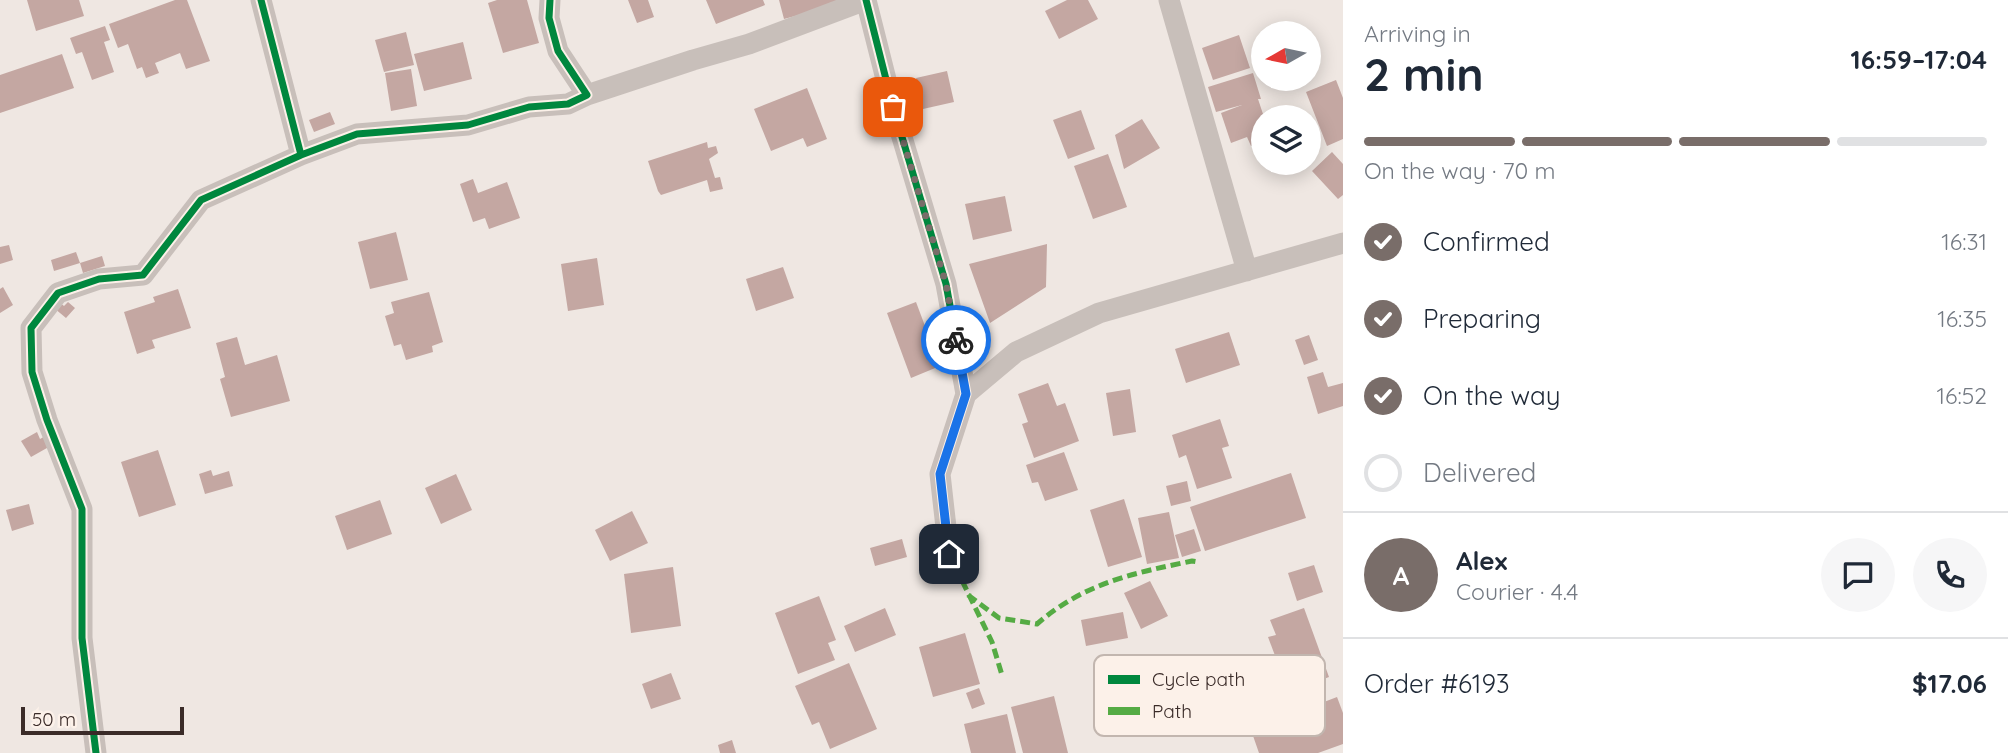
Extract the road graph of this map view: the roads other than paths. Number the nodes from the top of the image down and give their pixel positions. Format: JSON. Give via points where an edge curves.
{"nodes":[{"id":1,"x":261,"y":0,"type":"edge"},
{"id":2,"x":550,"y":0,"type":"edge"},
{"id":3,"x":866,"y":0,"type":"edge"},
{"id":4,"x":1168,"y":0,"type":"edge"},
{"id":5,"x":587,"y":95,"type":"junction"},
{"id":6,"x":301,"y":155,"type":"junction"},
{"id":7,"x":1343,"y":243,"type":"edge"},
{"id":8,"x":1247,"y":271,"type":"junction"},
{"id":9,"x":966,"y":394,"type":"junction"},
{"id":10,"x":949,"y":554,"type":"dead end"},
{"id":11,"x":96,"y":753,"type":"edge"}],
"edges":[{"from":1,"to":6,"type":"street"},
{"from":2,"to":5,"type":"street","via":[[549,18],[558,51]]},
{"from":3,"to":5,"type":"street","via":[[749,44]]},
{"from":3,"to":9,"type":"street","via":[[946,284]]},
{"from":4,"to":8,"type":"street"},
{"from":5,"to":6,"type":"street","via":[[568,104],[529,107],[468,125],[358,134]]},
{"from":6,"to":11,"type":"street","via":[[201,200],[143,275],[99,279],[58,293],[31,328],[32,372],[82,509],[82,638]]},
{"from":7,"to":8,"type":"street"},
{"from":8,"to":9,"type":"street","via":[[1099,313],[1016,352]]},
{"from":9,"to":10,"type":"street","via":[[940,474]]}]}
